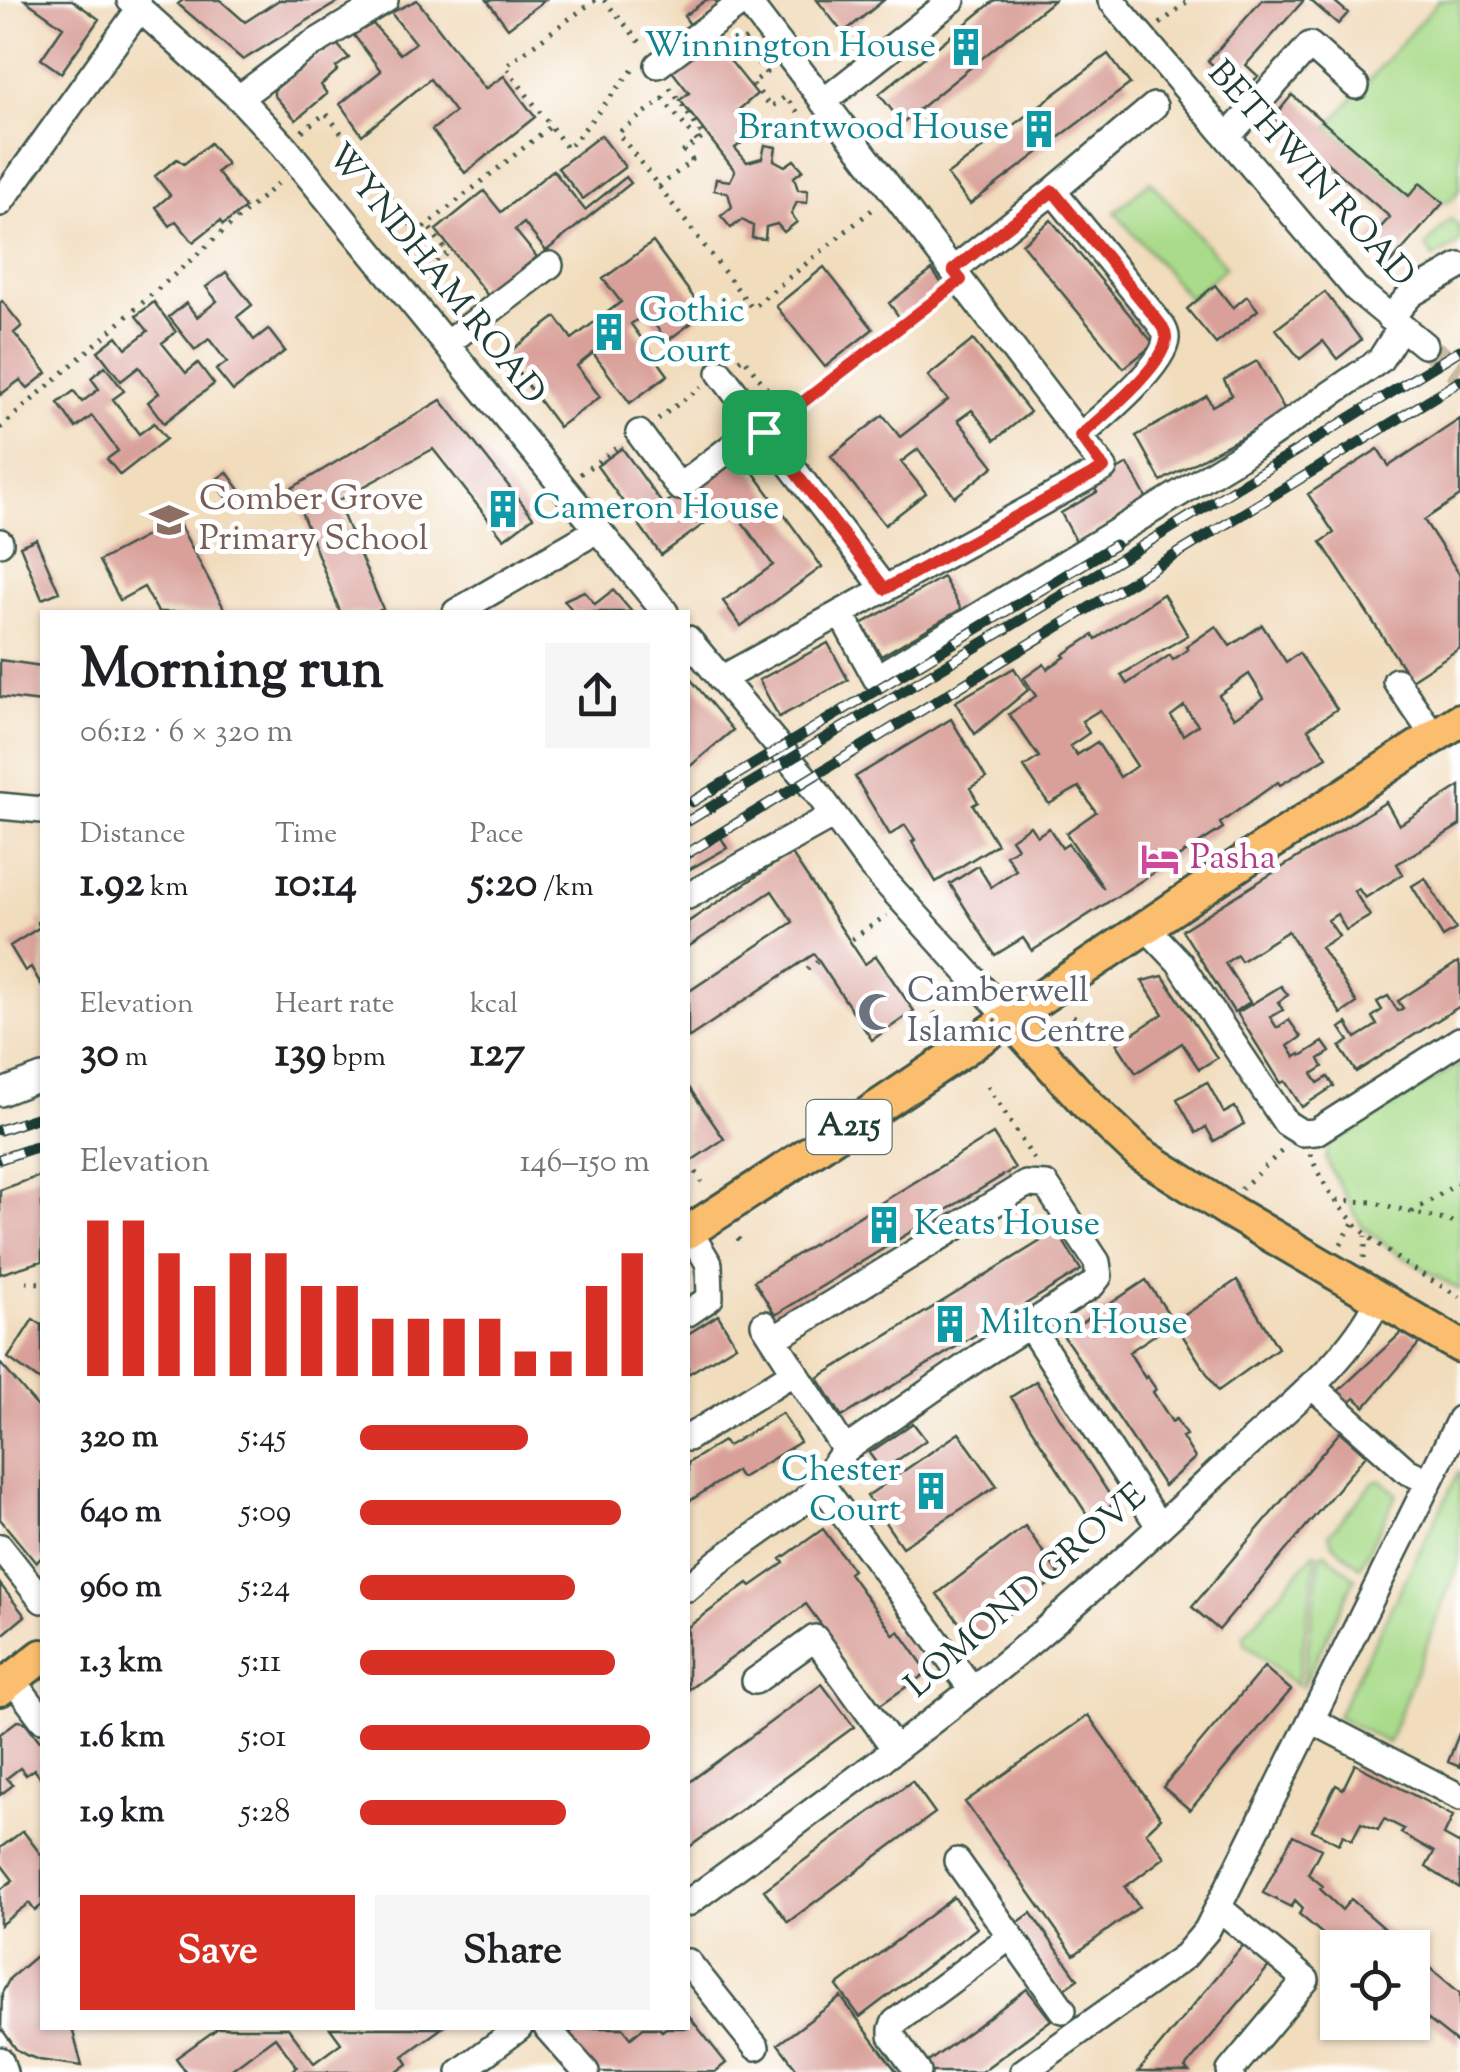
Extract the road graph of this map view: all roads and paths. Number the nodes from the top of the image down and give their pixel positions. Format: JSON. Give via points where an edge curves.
{"nodes":[{"id":1,"x":385,"y":0,"type":"edge"},
{"id":2,"x":595,"y":0,"type":"edge"},
{"id":3,"x":604,"y":0,"type":"edge"},
{"id":4,"x":746,"y":0,"type":"edge"},
{"id":5,"x":952,"y":0,"type":"edge"},
{"id":6,"x":1111,"y":0,"type":"edge"},
{"id":7,"x":1189,"y":0,"type":"edge"},
{"id":8,"x":135,"y":4,"type":"edge"},
{"id":9,"x":764,"y":24,"type":"junction"},
{"id":10,"x":1143,"y":38,"type":"junction"},
{"id":11,"x":653,"y":58,"type":"junction"},
{"id":12,"x":1356,"y":86,"type":"dead end"},
{"id":13,"x":239,"y":98,"type":"junction"},
{"id":14,"x":824,"y":102,"type":"junction"},
{"id":15,"x":1154,"y":106,"type":"dead end"},
{"id":16,"x":326,"y":112,"type":"dead end"},
{"id":17,"x":807,"y":125,"type":"dead end"},
{"id":18,"x":551,"y":126,"type":"junction"},
{"id":19,"x":1228,"y":136,"type":"junction"},
{"id":20,"x":697,"y":141,"type":"junction"},
{"id":21,"x":299,"y":164,"type":"junction"},
{"id":22,"x":659,"y":186,"type":"junction"},
{"id":23,"x":1053,"y":191,"type":"junction"},
{"id":24,"x":0,"y":202,"type":"edge"},
{"id":25,"x":873,"y":209,"type":"dead end"},
{"id":26,"x":427,"y":225,"type":"junction"},
{"id":27,"x":550,"y":265,"type":"dead end"},
{"id":28,"x":1460,"y":266,"type":"edge"},
{"id":29,"x":957,"y":275,"type":"junction"},
{"id":30,"x":402,"y":289,"type":"junction"},
{"id":31,"x":1396,"y":323,"type":"junction"},
{"id":32,"x":446,"y":344,"type":"junction"},
{"id":33,"x":1424,"y":345,"type":"tunnel mouth"},
{"id":34,"x":720,"y":374,"type":"dead end"},
{"id":35,"x":0,"y":428,"type":"edge"},
{"id":36,"x":762,"y":429,"type":"junction"},
{"id":37,"x":639,"y":432,"type":"joint"},
{"id":38,"x":1080,"y":436,"type":"junction"},
{"id":39,"x":561,"y":487,"type":"junction"},
{"id":40,"x":594,"y":528,"type":"junction"},
{"id":41,"x":885,"y":589,"type":"junction"},
{"id":42,"x":459,"y":610,"type":"edge"},
{"id":43,"x":663,"y":610,"type":"edge"},
{"id":44,"x":841,"y":614,"type":"junction"},
{"id":45,"x":690,"y":641,"type":"edge"},
{"id":46,"x":721,"y":679,"type":"junction"},
{"id":47,"x":1396,"y":681,"type":"dead end"},
{"id":48,"x":1447,"y":728,"type":"edge"},
{"id":49,"x":0,"y":806,"type":"edge"},
{"id":50,"x":40,"y":810,"type":"edge"},
{"id":51,"x":832,"y":816,"type":"junction"},
{"id":52,"x":690,"y":895,"type":"edge"},
{"id":53,"x":905,"y":904,"type":"junction"},
{"id":54,"x":1145,"y":926,"type":"junction"},
{"id":55,"x":852,"y":938,"type":"dead end"},
{"id":56,"x":817,"y":962,"type":"dead end"},
{"id":57,"x":807,"y":969,"type":"dead end"},
{"id":58,"x":948,"y":999,"type":"dead end"},
{"id":59,"x":938,"y":1002,"type":"dead end"},
{"id":60,"x":934,"y":1012,"type":"dead end"},
{"id":61,"x":1073,"y":1016,"type":"dead end"},
{"id":62,"x":1010,"y":1019,"type":"junction"},
{"id":63,"x":940,"y":1020,"type":"dead end"},
{"id":64,"x":1083,"y":1022,"type":"dead end"},
{"id":65,"x":1080,"y":1035,"type":"dead end"},
{"id":66,"x":1070,"y":1036,"type":"dead end"},
{"id":67,"x":1460,"y":1040,"type":"edge"},
{"id":68,"x":40,"y":1078,"type":"edge"},
{"id":69,"x":986,"y":1085,"type":"dead end"},
{"id":70,"x":0,"y":1093,"type":"edge"},
{"id":71,"x":1302,"y":1133,"type":"junction"},
{"id":72,"x":696,"y":1172,"type":"dead end"},
{"id":73,"x":702,"y":1182,"type":"dead end"},
{"id":74,"x":1460,"y":1182,"type":"edge"},
{"id":75,"x":1046,"y":1184,"type":"junction"},
{"id":76,"x":1237,"y":1192,"type":"dead end"},
{"id":77,"x":1337,"y":1200,"type":"junction"},
{"id":78,"x":1412,"y":1212,"type":"junction"},
{"id":79,"x":1354,"y":1221,"type":"junction"},
{"id":80,"x":1460,"y":1224,"type":"edge"},
{"id":81,"x":690,"y":1231,"type":"edge"},
{"id":82,"x":690,"y":1235,"type":"edge"},
{"id":83,"x":1340,"y":1246,"type":"dead end"},
{"id":84,"x":26,"y":1282,"type":"dead end"},
{"id":85,"x":40,"y":1283,"type":"edge"},
{"id":86,"x":1460,"y":1297,"type":"edge"},
{"id":87,"x":1379,"y":1299,"type":"junction"},
{"id":88,"x":690,"y":1311,"type":"edge"},
{"id":89,"x":1030,"y":1325,"type":"junction"},
{"id":90,"x":1460,"y":1346,"type":"edge"},
{"id":91,"x":794,"y":1372,"type":"junction"},
{"id":92,"x":1311,"y":1385,"type":"junction"},
{"id":93,"x":1460,"y":1419,"type":"edge"},
{"id":94,"x":690,"y":1437,"type":"edge"},
{"id":95,"x":844,"y":1450,"type":"junction"},
{"id":96,"x":1428,"y":1482,"type":"junction"},
{"id":97,"x":821,"y":1484,"type":"junction"},
{"id":98,"x":1159,"y":1526,"type":"junction"},
{"id":99,"x":0,"y":1547,"type":"edge"},
{"id":100,"x":690,"y":1586,"type":"edge"},
{"id":101,"x":40,"y":1597,"type":"edge"},
{"id":102,"x":40,"y":1658,"type":"edge"},
{"id":103,"x":755,"y":1681,"type":"dead end"},
{"id":104,"x":6,"y":1684,"type":"edge"},
{"id":105,"x":972,"y":1689,"type":"junction"},
{"id":106,"x":40,"y":1717,"type":"edge"},
{"id":107,"x":1311,"y":1720,"type":"junction"},
{"id":108,"x":895,"y":1749,"type":"junction"},
{"id":109,"x":1460,"y":1797,"type":"edge"},
{"id":110,"x":958,"y":1862,"type":"dead end"},
{"id":111,"x":690,"y":1901,"type":"edge"},
{"id":112,"x":1218,"y":1906,"type":"junction"},
{"id":113,"x":1011,"y":1936,"type":"junction"},
{"id":114,"x":690,"y":1964,"type":"edge"},
{"id":115,"x":1063,"y":2010,"type":"dead end"},
{"id":116,"x":515,"y":2030,"type":"edge"},
{"id":117,"x":549,"y":2030,"type":"edge"},
{"id":118,"x":756,"y":2047,"type":"dead end"},
{"id":119,"x":0,"y":2060,"type":"edge"},
{"id":120,"x":4,"y":2072,"type":"edge"},
{"id":121,"x":460,"y":2072,"type":"edge"},
{"id":122,"x":586,"y":2072,"type":"edge"},
{"id":123,"x":918,"y":2072,"type":"edge"},
{"id":124,"x":1023,"y":2072,"type":"edge"},
{"id":125,"x":1232,"y":2072,"type":"edge"}],
"edges":[{"from":1,"to":13,"type":"street"},
{"from":2,"to":18,"type":"path","via":[[504,66]]},
{"from":3,"to":11,"type":"path"},
{"from":4,"to":9,"type":"street"},
{"from":4,"to":11,"type":"street"},
{"from":5,"to":14,"type":"street"},
{"from":6,"to":10,"type":"street","name":"BETHWIN ROAD"},
{"from":7,"to":10,"type":"path"},
{"from":8,"to":13,"type":"street","name":"WYNDHAM ROAD"},
{"from":8,"to":24,"type":"street"},
{"from":9,"to":14,"type":"street"},
{"from":9,"to":17,"type":"path","via":[[742,42],[766,72],[752,83],[771,107],[785,97]]},
{"from":10,"to":19,"type":"street","name":"BETHWIN ROAD"},
{"from":11,"to":18,"type":"path","via":[[568,149]]},
{"from":11,"to":20,"type":"path","via":[[704,137]]},
{"from":12,"to":19,"type":"street","via":[[1310,44]]},
{"from":13,"to":21,"type":"street","name":"WYNDHAM ROAD"},
{"from":14,"to":29,"type":"street"},
{"from":15,"to":23,"type":"street"},
{"from":16,"to":26,"type":"path","via":[[417,233]]},
{"from":18,"to":26,"type":"path"},
{"from":19,"to":31,"type":"street","name":"BETHWIN ROAD","via":[[1356,288]]},
{"from":20,"to":22,"type":"path","via":[[684,151],[692,160]]},
{"from":20,"to":22,"type":"path","via":[[663,99],[618,133]]},
{"from":21,"to":30,"type":"street","name":"WYNDHAM ROAD"},
{"from":21,"to":35,"type":"path"},
{"from":22,"to":25,"type":"path","via":[[752,308]]},
{"from":23,"to":29,"type":"street"},
{"from":23,"to":38,"type":"street","via":[[1166,339],[1158,359]]},
{"from":26,"to":30,"type":"path","via":[[448,253]]},
{"from":27,"to":32,"type":"street"},
{"from":28,"to":31,"type":"street","via":[[1411,294]]},
{"from":29,"to":36,"type":"path"},
{"from":29,"to":38,"type":"street"},
{"from":30,"to":32,"type":"street","name":"WYNDHAM ROAD"},
{"from":31,"to":33,"type":"street","name":"BETHWIN ROAD"},
{"from":31,"to":44,"type":"street","via":[[1380,360],[1236,459],[876,678]]},
{"from":32,"to":39,"type":"street","name":"WYNDHAM ROAD"},
{"from":34,"to":36,"type":"street"},
{"from":36,"to":37,"type":"street","via":[[680,487]]},
{"from":36,"to":41,"type":"street"},
{"from":37,"to":39,"type":"path"},
{"from":38,"to":41,"type":"street","via":[[1104,468]]},
{"from":39,"to":40,"type":"street","name":"WYNDHAM ROAD"},
{"from":40,"to":42,"type":"street"},
{"from":40,"to":43,"type":"street","name":"WYNDHAM ROAD"},
{"from":41,"to":44,"type":"street"},
{"from":44,"to":46,"type":"street"},
{"from":45,"to":46,"type":"street"},
{"from":46,"to":51,"type":"street"},
{"from":47,"to":48,"type":"street"},
{"from":48,"to":54,"type":"main road","number":"A215"},
{"from":49,"to":50,"type":"street"},
{"from":51,"to":52,"type":"street"},
{"from":51,"to":53,"type":"street"},
{"from":53,"to":55,"type":"path"},
{"from":53,"to":62,"type":"street"},
{"from":54,"to":62,"type":"main road","number":"A215"},
{"from":54,"to":71,"type":"street","via":[[1179,962],[1286,1123]]},
{"from":56,"to":57,"type":"path"},
{"from":58,"to":59,"type":"path"},
{"from":60,"to":63,"type":"path"},
{"from":61,"to":64,"type":"path"},
{"from":62,"to":81,"type":"main road","number":"A215"},
{"from":62,"to":87,"type":"main road","via":[[1140,1153]]},
{"from":65,"to":66,"type":"path"},
{"from":67,"to":71,"type":"street","via":[[1316,1132]]},
{"from":68,"to":70,"type":"street"},
{"from":69,"to":75,"type":"path"},
{"from":71,"to":76,"type":"path"},
{"from":71,"to":77,"type":"path"},
{"from":72,"to":73,"type":"path"},
{"from":74,"to":78,"type":"path"},
{"from":75,"to":89,"type":"street","via":[[1100,1268],[1092,1285]]},
{"from":75,"to":91,"type":"street","via":[[1026,1184],[769,1332]]},
{"from":77,"to":78,"type":"path"},
{"from":77,"to":79,"type":"path"},
{"from":78,"to":80,"type":"path"},
{"from":79,"to":83,"type":"path"},
{"from":79,"to":86,"type":"path","via":[[1398,1261]]},
{"from":82,"to":88,"type":"street","via":[[709,1264],[710,1298]]},
{"from":84,"to":85,"type":"path"},
{"from":87,"to":90,"type":"main road"},
{"from":87,"to":92,"type":"street","name":"LOMOND GROVE","via":[[1351,1345]]},
{"from":89,"to":95,"type":"street"},
{"from":89,"to":98,"type":"street"},
{"from":91,"to":94,"type":"street"},
{"from":91,"to":95,"type":"street"},
{"from":92,"to":96,"type":"street"},
{"from":92,"to":98,"type":"street","name":"LOMOND GROVE"},
{"from":93,"to":96,"type":"street"},
{"from":95,"to":97,"type":"street"},
{"from":96,"to":107,"type":"street"},
{"from":97,"to":100,"type":"street"},
{"from":97,"to":105,"type":"street"},
{"from":98,"to":105,"type":"street","name":"LOMOND GROVE"},
{"from":99,"to":101,"type":"street"},
{"from":102,"to":104,"type":"main road"},
{"from":103,"to":108,"type":"street","via":[[816,1638]]},
{"from":104,"to":106,"type":"street"},
{"from":105,"to":108,"type":"street","name":"LOMOND GROVE"},
{"from":107,"to":109,"type":"street"},
{"from":107,"to":112,"type":"street"},
{"from":108,"to":111,"type":"street","name":"LOMOND GROVE"},
{"from":110,"to":113,"type":"street"},
{"from":112,"to":124,"type":"street","via":[[1185,1956]]},
{"from":112,"to":125,"type":"street","via":[[1306,1980]]},
{"from":113,"to":115,"type":"street"},
{"from":113,"to":123,"type":"street","via":[[895,2022],[892,2036]]},
{"from":114,"to":118,"type":"street"},
{"from":116,"to":121,"type":"street"},
{"from":117,"to":122,"type":"street"},
{"from":119,"to":120,"type":"street"}]}
